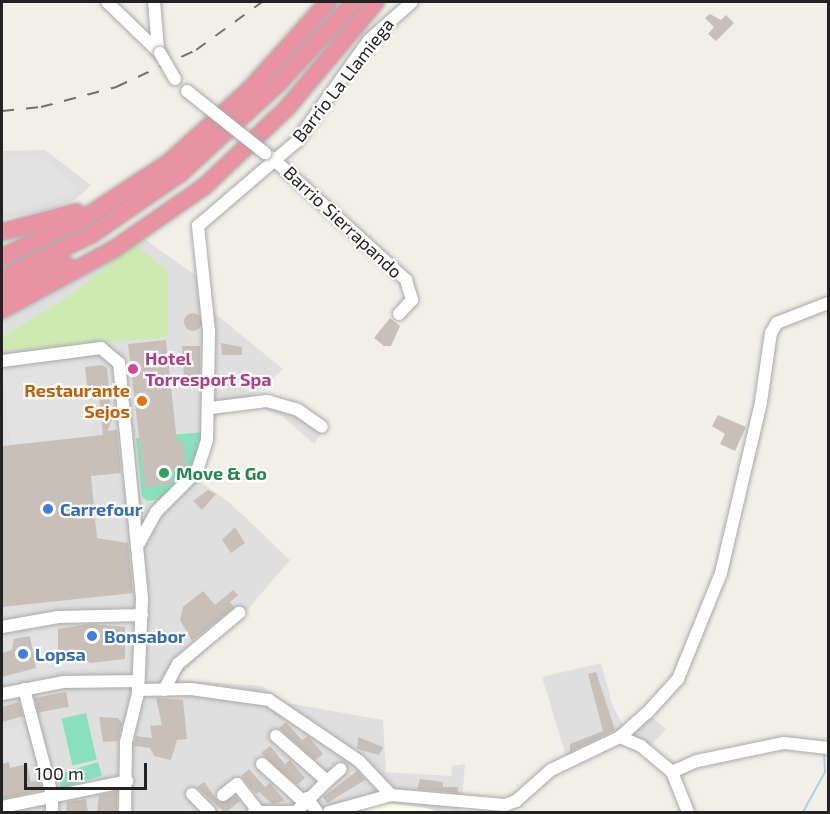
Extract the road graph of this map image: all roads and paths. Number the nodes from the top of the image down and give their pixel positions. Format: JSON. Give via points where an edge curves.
{"nodes":[{"id":1,"x":107,"y":2,"type":"edge"},
{"id":2,"x":153,"y":2,"type":"edge"},
{"id":3,"x":328,"y":2,"type":"edge"},
{"id":4,"x":354,"y":2,"type":"edge"},
{"id":5,"x":376,"y":2,"type":"edge"},
{"id":6,"x":412,"y":2,"type":"edge"},
{"id":7,"x":159,"y":51,"type":"junction"},
{"id":8,"x":212,"y":126,"type":"junction"},
{"id":9,"x":277,"y":162,"type":"junction"},
{"id":10,"x":218,"y":172,"type":"junction"},
{"id":11,"x":2,"y":232,"type":"edge"},
{"id":12,"x":2,"y":257,"type":"edge"},
{"id":13,"x":2,"y":278,"type":"edge"},
{"id":14,"x":2,"y":294,"type":"edge"},
{"id":15,"x":828,"y":303,"type":"edge"},
{"id":16,"x":2,"y":310,"type":"edge"},
{"id":17,"x":399,"y":314,"type":"dead end"},
{"id":18,"x":2,"y":361,"type":"edge"},
{"id":19,"x":211,"y":408,"type":"junction"},
{"id":20,"x":322,"y":428,"type":"dead end"},
{"id":21,"x":134,"y":503,"type":"junction"},
{"id":22,"x":158,"y":506,"type":"junction"},
{"id":23,"x":137,"y":520,"type":"junction"},
{"id":24,"x":140,"y":543,"type":"junction"},
{"id":25,"x":239,"y":613,"type":"dead end"},
{"id":26,"x":142,"y":615,"type":"junction"},
{"id":27,"x":2,"y":627,"type":"edge"},
{"id":28,"x":137,"y":685,"type":"junction"},
{"id":29,"x":24,"y":688,"type":"junction"},
{"id":30,"x":164,"y":690,"type":"junction"},
{"id":31,"x":2,"y":694,"type":"edge"},
{"id":32,"x":276,"y":736,"type":"dead end"},
{"id":33,"x":620,"y":738,"type":"junction"},
{"id":34,"x":824,"y":747,"type":"edge"},
{"id":35,"x":262,"y":764,"type":"dead end"},
{"id":36,"x":341,"y":769,"type":"dead end"},
{"id":37,"x":672,"y":772,"type":"junction"},
{"id":38,"x":127,"y":781,"type":"junction"},
{"id":39,"x":327,"y":781,"type":"junction"},
{"id":40,"x":192,"y":794,"type":"dead end"},
{"id":41,"x":52,"y":795,"type":"junction"},
{"id":42,"x":223,"y":795,"type":"dead end"},
{"id":43,"x":391,"y":795,"type":"junction"},
{"id":44,"x":302,"y":806,"type":"edge"},
{"id":45,"x":2,"y":807,"type":"edge"},
{"id":46,"x":443,"y":807,"type":"edge"},
{"id":47,"x":259,"y":812,"type":"edge"},
{"id":48,"x":52,"y":813,"type":"edge"},
{"id":49,"x":125,"y":813,"type":"edge"},
{"id":50,"x":210,"y":813,"type":"edge"},
{"id":51,"x":254,"y":813,"type":"edge"},
{"id":52,"x":317,"y":813,"type":"edge"},
{"id":53,"x":329,"y":813,"type":"edge"},
{"id":54,"x":688,"y":813,"type":"edge"}],
"edges":[{"from":1,"to":7,"type":"street"},
{"from":2,"to":7,"type":"street"},
{"from":3,"to":8,"type":"highway"},
{"from":4,"to":13,"type":"highway","via":[[279,83],[182,173],[91,235]]},
{"from":5,"to":10,"type":"highway","via":[[294,100]]},
{"from":6,"to":9,"type":"street","name":"Barrio La Llamiega","via":[[369,40],[313,122]]},
{"from":7,"to":9,"type":"street","name":"Barrio Sierrapando","bridge":true,"via":[[187,91]]},
{"from":8,"to":11,"type":"highway","via":[[88,206],[39,225]]},
{"from":8,"to":12,"type":"highway","via":[[120,196]]},
{"from":9,"to":17,"type":"street","name":"Barrio Sierrapando","via":[[406,280],[411,300]]},
{"from":9,"to":19,"type":"street","name":"Barrio Sierrapando","via":[[198,226],[209,331]]},
{"from":10,"to":14,"type":"highway","via":[[95,251]]},
{"from":10,"to":16,"type":"highway","via":[[122,244]]},
{"from":15,"to":33,"type":"street","via":[[777,323],[771,333],[770,361],[734,531],[678,679]]},
{"from":18,"to":21,"type":"street","via":[[101,348],[115,356]]},
{"from":19,"to":20,"type":"street","via":[[267,401],[298,410]]},
{"from":19,"to":22,"type":"street","name":"Barrio Sierrapando","via":[[197,471]]},
{"from":21,"to":22,"type":"street"},
{"from":21,"to":23,"type":"street"},
{"from":22,"to":23,"type":"street","name":"Barrio Sierrapando"},
{"from":22,"to":24,"type":"street","name":"Barrio Sierrapando"},
{"from":23,"to":24,"type":"street"},
{"from":24,"to":26,"type":"street"},
{"from":25,"to":30,"type":"street","via":[[178,664]]},
{"from":26,"to":27,"type":"street","via":[[58,616]]},
{"from":26,"to":28,"type":"street"},
{"from":28,"to":29,"type":"street","via":[[63,682]]},
{"from":28,"to":30,"type":"street"},
{"from":28,"to":38,"type":"street","via":[[126,742]]},
{"from":29,"to":31,"type":"street"},
{"from":29,"to":41,"type":"street"},
{"from":30,"to":43,"type":"street","via":[[269,700],[359,761]]},
{"from":32,"to":39,"type":"street"},
{"from":33,"to":37,"type":"street","via":[[641,746]]},
{"from":33,"to":46,"type":"street","via":[[551,770],[516,801],[492,807]]},
{"from":34,"to":37,"type":"street","via":[[784,743]]},
{"from":35,"to":44,"type":"street"},
{"from":36,"to":39,"type":"street"},
{"from":37,"to":54,"type":"street"},
{"from":38,"to":41,"type":"street"},
{"from":38,"to":49,"type":"street"},
{"from":39,"to":44,"type":"street"},
{"from":40,"to":50,"type":"street"},
{"from":41,"to":45,"type":"street"},
{"from":41,"to":48,"type":"street"},
{"from":42,"to":47,"type":"street","via":[[237,784]]},
{"from":43,"to":46,"type":"street"},
{"from":43,"to":53,"type":"street"},
{"from":44,"to":47,"type":"street"},
{"from":44,"to":52,"type":"street"},
{"from":47,"to":51,"type":"street"}]}
